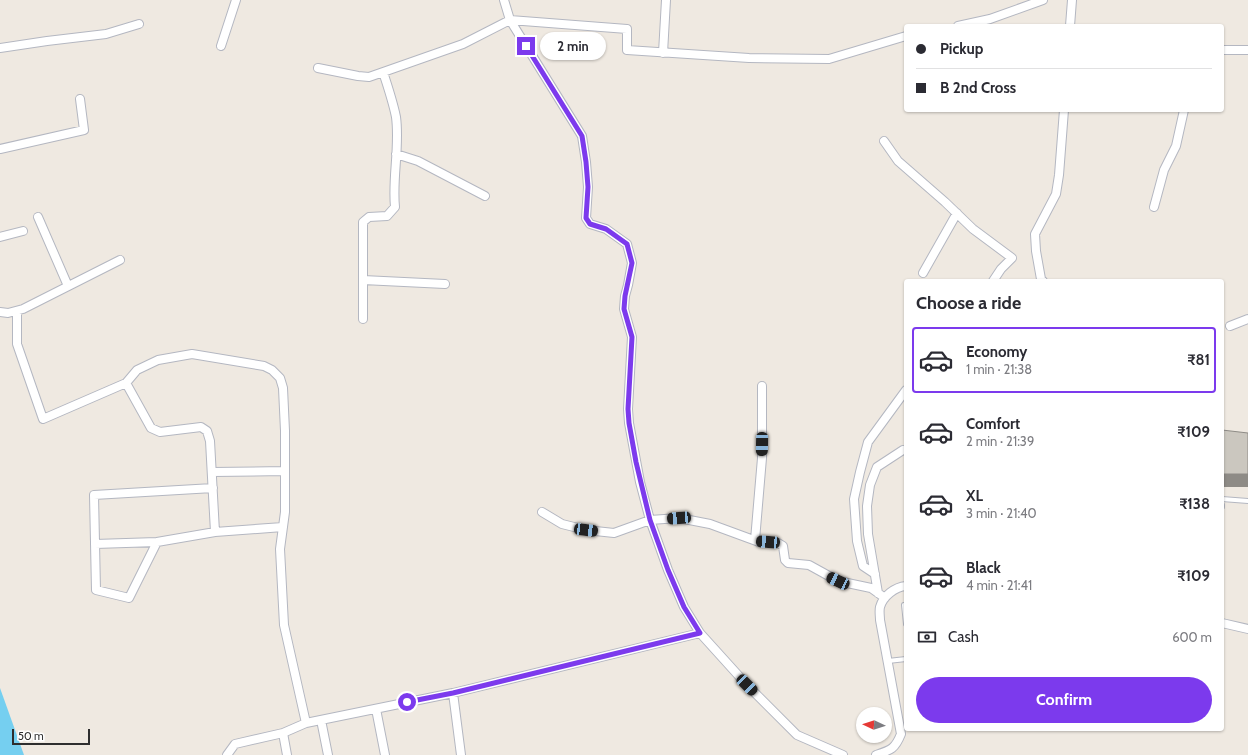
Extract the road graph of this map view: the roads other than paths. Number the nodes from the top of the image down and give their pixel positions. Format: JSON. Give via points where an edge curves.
{"nodes":[{"id":1,"x":236,"y":0,"type":"edge"},
{"id":2,"x":504,"y":0,"type":"edge"},
{"id":3,"x":666,"y":0,"type":"edge"},
{"id":4,"x":1042,"y":0,"type":"edge"},
{"id":5,"x":1072,"y":0,"type":"edge"},
{"id":6,"x":510,"y":20,"type":"junction"},
{"id":7,"x":139,"y":24,"type":"dead end"},
{"id":8,"x":967,"y":24,"type":"edge"},
{"id":9,"x":1070,"y":24,"type":"edge"},
{"id":10,"x":904,"y":37,"type":"edge"},
{"id":11,"x":221,"y":46,"type":"dead end"},
{"id":12,"x":0,"y":48,"type":"edge"},
{"id":13,"x":1224,"y":50,"type":"edge"},
{"id":14,"x":1248,"y":50,"type":"edge"},
{"id":15,"x":662,"y":52,"type":"junction"},
{"id":16,"x":318,"y":68,"type":"dead end"},
{"id":17,"x":383,"y":72,"type":"junction"},
{"id":18,"x":80,"y":99,"type":"dead end"},
{"id":19,"x":1064,"y":112,"type":"edge"},
{"id":20,"x":1184,"y":112,"type":"edge"},
{"id":21,"x":884,"y":141,"type":"dead end"},
{"id":22,"x":0,"y":150,"type":"edge"},
{"id":23,"x":396,"y":154,"type":"junction"},
{"id":24,"x":485,"y":196,"type":"dead end"},
{"id":25,"x":1154,"y":207,"type":"dead end"},
{"id":26,"x":957,"y":213,"type":"junction"},
{"id":27,"x":38,"y":217,"type":"dead end"},
{"id":28,"x":23,"y":231,"type":"dead end"},
{"id":29,"x":0,"y":237,"type":"edge"},
{"id":30,"x":120,"y":260,"type":"dead end"},
{"id":31,"x":923,"y":273,"type":"dead end"},
{"id":32,"x":995,"y":279,"type":"edge"},
{"id":33,"x":1041,"y":279,"type":"edge"},
{"id":34,"x":363,"y":280,"type":"junction"},
{"id":35,"x":445,"y":284,"type":"dead end"},
{"id":36,"x":68,"y":286,"type":"junction"},
{"id":37,"x":17,"y":311,"type":"junction"},
{"id":38,"x":0,"y":312,"type":"edge"},
{"id":39,"x":363,"y":319,"type":"dead end"},
{"id":40,"x":1248,"y":319,"type":"edge"},
{"id":41,"x":1230,"y":326,"type":"dead end"},
{"id":42,"x":126,"y":383,"type":"junction"},
{"id":43,"x":762,"y":386,"type":"dead end"},
{"id":44,"x":904,"y":393,"type":"edge"},
{"id":45,"x":903,"y":450,"type":"dead end"},
{"id":46,"x":285,"y":471,"type":"junction"},
{"id":47,"x":212,"y":472,"type":"junction"},
{"id":48,"x":213,"y":488,"type":"junction"},
{"id":49,"x":1224,"y":499,"type":"edge"},
{"id":50,"x":1248,"y":501,"type":"edge"},
{"id":51,"x":542,"y":512,"type":"dead end"},
{"id":52,"x":650,"y":520,"type":"junction"},
{"id":53,"x":283,"y":528,"type":"junction"},
{"id":54,"x":215,"y":532,"type":"junction"},
{"id":55,"x":755,"y":540,"type":"junction"},
{"id":56,"x":157,"y":542,"type":"junction"},
{"id":57,"x":95,"y":544,"type":"junction"},
{"id":58,"x":875,"y":574,"type":"junction"},
{"id":59,"x":904,"y":586,"type":"edge"},
{"id":60,"x":881,"y":595,"type":"junction"},
{"id":61,"x":1224,"y":623,"type":"edge"},
{"id":62,"x":1248,"y":629,"type":"edge"},
{"id":63,"x":700,"y":633,"type":"junction"},
{"id":64,"x":904,"y":659,"type":"edge"},
{"id":65,"x":888,"y":661,"type":"junction"},
{"id":66,"x":453,"y":693,"type":"junction"},
{"id":67,"x":376,"y":709,"type":"junction"},
{"id":68,"x":321,"y":720,"type":"junction"},
{"id":69,"x":306,"y":723,"type":"junction"},
{"id":70,"x":283,"y":733,"type":"junction"},
{"id":71,"x":226,"y":755,"type":"edge"},
{"id":72,"x":287,"y":755,"type":"edge"},
{"id":73,"x":328,"y":755,"type":"edge"},
{"id":74,"x":385,"y":755,"type":"edge"},
{"id":75,"x":461,"y":755,"type":"edge"},
{"id":76,"x":843,"y":755,"type":"edge"},
{"id":77,"x":876,"y":755,"type":"edge"}],
"edges":[{"from":1,"to":11,"type":"street"},
{"from":2,"to":6,"type":"street"},
{"from":3,"to":15,"type":"street"},
{"from":4,"to":8,"type":"street","via":[[990,19]]},
{"from":5,"to":9,"type":"street"},
{"from":6,"to":15,"type":"street","via":[[627,29],[627,50]]},
{"from":6,"to":17,"type":"street","via":[[463,44]]},
{"from":6,"to":52,"type":"street","via":[[582,136],[588,187],[586,218],[590,224],[606,229],[627,244],[632,263],[624,309],[632,337],[629,423],[638,476]]},
{"from":7,"to":12,"type":"street","via":[[106,34]]},
{"from":10,"to":15,"type":"street","via":[[829,59],[749,58]]},
{"from":13,"to":14,"type":"street"},
{"from":16,"to":17,"type":"street","via":[[369,77]]},
{"from":17,"to":23,"type":"street","via":[[396,118]]},
{"from":18,"to":22,"type":"street","via":[[84,130]]},
{"from":19,"to":33,"type":"street","via":[[1056,194],[1035,234]]},
{"from":20,"to":25,"type":"street","via":[[1176,146],[1164,170]]},
{"from":21,"to":26,"type":"street","via":[[898,161]]},
{"from":23,"to":24,"type":"street","via":[[418,161]]},
{"from":23,"to":34,"type":"street","via":[[395,207],[388,216],[369,218],[363,222]]},
{"from":26,"to":31,"type":"street"},
{"from":26,"to":32,"type":"street","via":[[973,229],[1012,258]]},
{"from":27,"to":36,"type":"street"},
{"from":28,"to":29,"type":"street"},
{"from":30,"to":36,"type":"street"},
{"from":34,"to":35,"type":"street"},
{"from":34,"to":39,"type":"street"},
{"from":36,"to":37,"type":"street"},
{"from":37,"to":38,"type":"street"},
{"from":37,"to":42,"type":"street","via":[[18,344],[43,419]]},
{"from":40,"to":41,"type":"street"},
{"from":42,"to":46,"type":"street","via":[[137,370],[158,360],[192,354],[264,366],[272,370],[280,378],[283,388]]},
{"from":42,"to":47,"type":"street","via":[[151,428],[160,432],[201,427],[207,431]]},
{"from":43,"to":55,"type":"street","via":[[762,458]]},
{"from":44,"to":58,"type":"street","via":[[868,442],[854,499],[857,540],[863,566]]},
{"from":45,"to":58,"type":"street","via":[[877,467],[870,485],[867,506],[868,534]]},
{"from":46,"to":47,"type":"street"},
{"from":46,"to":53,"type":"street"},
{"from":47,"to":48,"type":"street"},
{"from":48,"to":54,"type":"street"},
{"from":48,"to":57,"type":"street","via":[[94,495]]},
{"from":49,"to":50,"type":"lane"},
{"from":51,"to":52,"type":"street","via":[[562,524],[614,533]]},
{"from":52,"to":55,"type":"street","via":[[695,520]]},
{"from":52,"to":63,"type":"street","via":[[681,601]]},
{"from":53,"to":54,"type":"street"},
{"from":53,"to":69,"type":"street","via":[[280,549],[284,625]]},
{"from":54,"to":56,"type":"street"},
{"from":55,"to":60,"type":"street","via":[[783,546],[788,563],[809,565],[838,581],[871,588]]},
{"from":56,"to":57,"type":"street"},
{"from":56,"to":57,"type":"street","via":[[129,598],[96,590]]},
{"from":58,"to":60,"type":"street"},
{"from":59,"to":60,"type":"street"},
{"from":60,"to":65,"type":"street","via":[[880,620]]},
{"from":61,"to":62,"type":"street"},
{"from":63,"to":66,"type":"street"},
{"from":63,"to":76,"type":"street","via":[[797,735]]},
{"from":64,"to":65,"type":"lane"},
{"from":65,"to":77,"type":"street","via":[[900,734],[896,745],[889,751]]},
{"from":66,"to":67,"type":"street"},
{"from":66,"to":75,"type":"street"},
{"from":67,"to":68,"type":"street"},
{"from":67,"to":74,"type":"street"},
{"from":68,"to":69,"type":"street"},
{"from":68,"to":73,"type":"street"},
{"from":69,"to":70,"type":"street"},
{"from":70,"to":71,"type":"street","via":[[235,744]]},
{"from":70,"to":72,"type":"street"}]}
